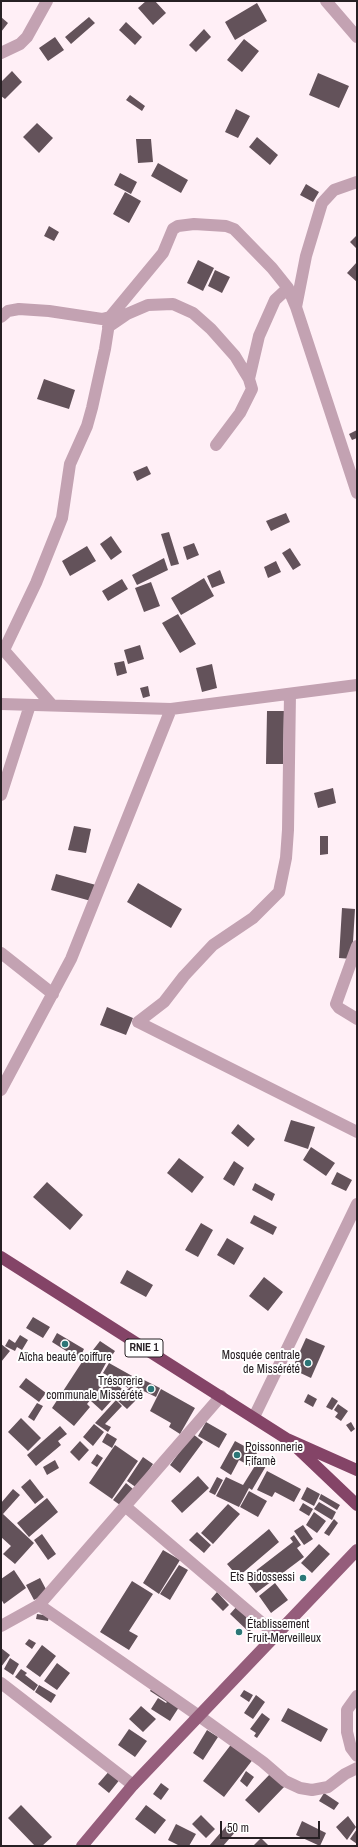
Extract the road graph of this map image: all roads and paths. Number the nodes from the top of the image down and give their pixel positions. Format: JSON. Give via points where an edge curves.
{"nodes":[{"id":1,"x":47,"y":1,"type":"edge"},
{"id":2,"x":326,"y":1,"type":"edge"},
{"id":3,"x":357,"y":37,"type":"edge"},
{"id":4,"x":1,"y":53,"type":"edge"},
{"id":5,"x":357,"y":182,"type":"edge"},
{"id":6,"x":288,"y":288,"type":"junction"},
{"id":7,"x":296,"y":307,"type":"junction"},
{"id":8,"x":1,"y":317,"type":"edge"},
{"id":9,"x":109,"y":322,"type":"junction"},
{"id":10,"x":248,"y":379,"type":"junction"},
{"id":11,"x":216,"y":445,"type":"dead end"},
{"id":12,"x":353,"y":465,"type":"edge"},
{"id":13,"x":357,"y":493,"type":"edge"},
{"id":14,"x":3,"y":649,"type":"edge"},
{"id":15,"x":357,"y":685,"type":"edge"},
{"id":16,"x":290,"y":694,"type":"junction"},
{"id":17,"x":1,"y":704,"type":"edge"},
{"id":18,"x":30,"y":705,"type":"junction"},
{"id":19,"x":52,"y":706,"type":"junction"},
{"id":20,"x":170,"y":709,"type":"junction"},
{"id":21,"x":1,"y":795,"type":"edge"},
{"id":22,"x":357,"y":946,"type":"edge"},
{"id":23,"x":1,"y":953,"type":"edge"},
{"id":24,"x":53,"y":994,"type":"junction"},
{"id":25,"x":357,"y":1019,"type":"edge"},
{"id":26,"x":1,"y":1090,"type":"edge"},
{"id":27,"x":357,"y":1132,"type":"edge"},
{"id":28,"x":356,"y":1212,"type":"edge"},
{"id":29,"x":1,"y":1258,"type":"edge"},
{"id":30,"x":221,"y":1396,"type":"junction"},
{"id":31,"x":254,"y":1417,"type":"junction"},
{"id":32,"x":287,"y":1439,"type":"junction"},
{"id":33,"x":357,"y":1470,"type":"edge"},
{"id":34,"x":357,"y":1505,"type":"edge"},
{"id":35,"x":126,"y":1507,"type":"junction"},
{"id":36,"x":357,"y":1550,"type":"edge"},
{"id":37,"x":39,"y":1605,"type":"junction"},
{"id":38,"x":1,"y":1626,"type":"edge"},
{"id":39,"x":275,"y":1634,"type":"junction"},
{"id":40,"x":1,"y":1683,"type":"edge"},
{"id":41,"x":357,"y":1696,"type":"edge"},
{"id":42,"x":198,"y":1716,"type":"junction"},
{"id":43,"x":357,"y":1756,"type":"edge"},
{"id":44,"x":357,"y":1768,"type":"edge"},
{"id":45,"x":133,"y":1785,"type":"junction"},
{"id":46,"x":82,"y":1846,"type":"edge"}],
"edges":[{"from":1,"to":4,"type":"street","via":[[27,37],[20,44]]},
{"from":2,"to":3,"type":"street"},
{"from":5,"to":7,"type":"street","via":[[334,190],[322,202],[306,256]]},
{"from":6,"to":7,"type":"street"},
{"from":6,"to":9,"type":"street","via":[[234,229],[194,224],[178,226],[173,229],[153,267]]},
{"from":6,"to":10,"type":"street","via":[[275,300],[259,336]]},
{"from":7,"to":12,"type":"street"},
{"from":8,"to":9,"type":"street","via":[[8,311],[19,309],[49,311]]},
{"from":9,"to":10,"type":"street","via":[[148,305],[173,304],[193,313],[211,329],[236,356]]},
{"from":9,"to":14,"type":"street","via":[[92,408],[70,464],[62,518],[36,583]]},
{"from":10,"to":11,"type":"street","via":[[252,389],[240,413]]},
{"from":12,"to":13,"type":"street"},
{"from":14,"to":19,"type":"street"},
{"from":15,"to":16,"type":"street"},
{"from":16,"to":20,"type":"street"},
{"from":16,"to":27,"type":"street","via":[[288,830],[286,858],[279,892],[253,918],[213,945],[164,1002],[138,1022]]},
{"from":17,"to":18,"type":"street"},
{"from":18,"to":19,"type":"street"},
{"from":18,"to":21,"type":"street"},
{"from":19,"to":20,"type":"street"},
{"from":20,"to":24,"type":"street","via":[[71,959]]},
{"from":22,"to":25,"type":"street","via":[[336,1004]]},
{"from":23,"to":24,"type":"street"},
{"from":24,"to":26,"type":"street"},
{"from":28,"to":31,"type":"street"},
{"from":29,"to":30,"type":"highway","number":"RNIE 1"},
{"from":30,"to":31,"type":"highway","number":"RNIE 1"},
{"from":30,"to":35,"type":"street"},
{"from":31,"to":32,"type":"highway","number":"RNIE 1"},
{"from":32,"to":33,"type":"highway","number":"RNIE 1"},
{"from":32,"to":34,"type":"highway","number":"RNIE 1"},
{"from":35,"to":37,"type":"street"},
{"from":35,"to":39,"type":"street"},
{"from":36,"to":39,"type":"main road"},
{"from":37,"to":38,"type":"street"},
{"from":37,"to":42,"type":"street"},
{"from":39,"to":42,"type":"main road"},
{"from":40,"to":45,"type":"street"},
{"from":41,"to":43,"type":"street","via":[[347,1710],[347,1732],[351,1748]]},
{"from":42,"to":44,"type":"street","via":[[286,1781],[300,1788],[312,1790],[328,1787],[344,1774]]},
{"from":42,"to":45,"type":"main road"},
{"from":45,"to":46,"type":"main road"}]}
